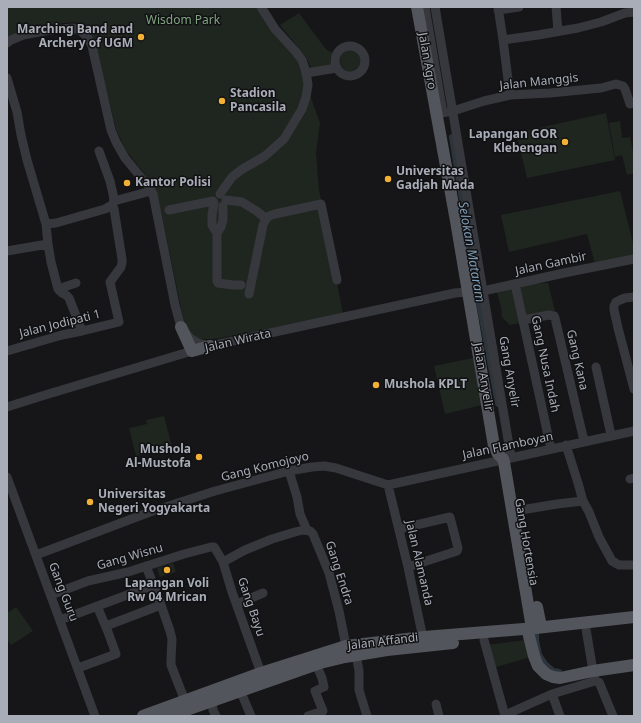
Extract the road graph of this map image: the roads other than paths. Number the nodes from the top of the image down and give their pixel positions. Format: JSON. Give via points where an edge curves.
{"nodes":[{"id":1,"x":262,"y":7,"type":"edge"},
{"id":2,"x":417,"y":7,"type":"edge"},
{"id":3,"x":425,"y":7,"type":"edge"},
{"id":4,"x":435,"y":7,"type":"edge"},
{"id":5,"x":519,"y":7,"type":"edge"},
{"id":6,"x":556,"y":7,"type":"edge"},
{"id":7,"x":498,"y":8,"type":"edge"},
{"id":8,"x":634,"y":12,"type":"edge"},
{"id":9,"x":558,"y":31,"type":"junction"},
{"id":10,"x":503,"y":40,"type":"junction"},
{"id":11,"x":7,"y":43,"type":"edge"},
{"id":12,"x":337,"y":68,"type":"dead end"},
{"id":13,"x":306,"y":73,"type":"junction"},
{"id":14,"x":7,"y":78,"type":"edge"},
{"id":15,"x":510,"y":95,"type":"junction"},
{"id":16,"x":634,"y":102,"type":"edge"},
{"id":17,"x":445,"y":113,"type":"junction"},
{"id":18,"x":99,"y":151,"type":"dead end"},
{"id":19,"x":151,"y":191,"type":"junction"},
{"id":20,"x":219,"y":201,"type":"junction"},
{"id":21,"x":113,"y":203,"type":"junction"},
{"id":22,"x":169,"y":210,"type":"dead end"},
{"id":23,"x":266,"y":219,"type":"junction"},
{"id":24,"x":46,"y":224,"type":"junction"},
{"id":25,"x":48,"y":244,"type":"junction"},
{"id":26,"x":7,"y":251,"type":"edge"},
{"id":27,"x":634,"y":259,"type":"edge"},
{"id":28,"x":337,"y":280,"type":"dead end"},
{"id":29,"x":76,"y":283,"type":"dead end"},
{"id":30,"x":515,"y":284,"type":"junction"},
{"id":31,"x":241,"y":285,"type":"dead end"},
{"id":32,"x":58,"y":289,"type":"junction"},
{"id":33,"x":476,"y":292,"type":"junction"},
{"id":34,"x":249,"y":294,"type":"dead end"},
{"id":35,"x":634,"y":296,"type":"edge"},
{"id":36,"x":523,"y":320,"type":"junction"},
{"id":37,"x":182,"y":327,"type":"junction"},
{"id":38,"x":82,"y":331,"type":"junction"},
{"id":39,"x":210,"y":346,"type":"junction"},
{"id":40,"x":7,"y":351,"type":"edge"},
{"id":41,"x":192,"y":351,"type":"junction"},
{"id":42,"x":596,"y":367,"type":"dead end"},
{"id":43,"x":634,"y":389,"type":"edge"},
{"id":44,"x":7,"y":407,"type":"edge"},
{"id":45,"x":634,"y":430,"type":"edge"},
{"id":46,"x":611,"y":435,"type":"junction"},
{"id":47,"x":584,"y":441,"type":"junction"},
{"id":48,"x":566,"y":446,"type":"junction"},
{"id":49,"x":551,"y":449,"type":"junction"},
{"id":50,"x":508,"y":458,"type":"junction"},
{"id":51,"x":289,"y":471,"type":"junction"},
{"id":52,"x":7,"y":477,"type":"edge"},
{"id":53,"x":388,"y":485,"type":"junction"},
{"id":54,"x":583,"y":501,"type":"junction"},
{"id":55,"x":521,"y":510,"type":"junction"},
{"id":56,"x":399,"y":529,"type":"junction"},
{"id":57,"x":307,"y":530,"type":"junction"},
{"id":58,"x":216,"y":550,"type":"joint"},
{"id":59,"x":36,"y":555,"type":"junction"},
{"id":60,"x":222,"y":562,"type":"junction"},
{"id":61,"x":634,"y":565,"type":"edge"},
{"id":62,"x":146,"y":566,"type":"junction"},
{"id":63,"x":408,"y":567,"type":"junction"},
{"id":64,"x":154,"y":585,"type":"junction"},
{"id":65,"x":264,"y":593,"type":"dead end"},
{"id":66,"x":51,"y":594,"type":"junction"},
{"id":67,"x":237,"y":604,"type":"junction"},
{"id":68,"x":161,"y":605,"type":"junction"},
{"id":69,"x":97,"y":606,"type":"junction"},
{"id":70,"x":634,"y":617,"type":"edge"},
{"id":71,"x":60,"y":620,"type":"junction"},
{"id":72,"x":634,"y":625,"type":"edge"},
{"id":73,"x":106,"y":626,"type":"junction"},
{"id":74,"x":586,"y":630,"type":"junction"},
{"id":75,"x":535,"y":632,"type":"junction"},
{"id":76,"x":484,"y":640,"type":"junction"},
{"id":77,"x":424,"y":642,"type":"junction"},
{"id":78,"x":346,"y":646,"type":"junction"},
{"id":79,"x":356,"y":655,"type":"junction"},
{"id":80,"x":318,"y":661,"type":"junction"},
{"id":81,"x":634,"y":665,"type":"edge"},
{"id":82,"x":78,"y":668,"type":"junction"},
{"id":83,"x":593,"y":672,"type":"junction"},
{"id":84,"x":261,"y":674,"type":"junction"},
{"id":85,"x":240,"y":690,"type":"junction"},
{"id":86,"x":552,"y":694,"type":"junction"},
{"id":87,"x":212,"y":700,"type":"junction"},
{"id":88,"x":184,"y":701,"type":"junction"},
{"id":89,"x":436,"y":704,"type":"dead end"},
{"id":90,"x":505,"y":715,"type":"edge"},
{"id":91,"x":96,"y":716,"type":"edge"},
{"id":92,"x":143,"y":716,"type":"edge"},
{"id":93,"x":170,"y":716,"type":"edge"},
{"id":94,"x":216,"y":716,"type":"edge"},
{"id":95,"x":251,"y":716,"type":"edge"},
{"id":96,"x":308,"y":716,"type":"edge"},
{"id":97,"x":367,"y":716,"type":"edge"},
{"id":98,"x":439,"y":716,"type":"edge"},
{"id":99,"x":560,"y":716,"type":"edge"},
{"id":100,"x":613,"y":716,"type":"edge"}],
"edges":[{"from":1,"to":13,"type":"street","via":[[277,32],[299,56]]},
{"from":2,"to":17,"type":"main road","name":"Jalan Agro"},
{"from":3,"to":17,"type":"street"},
{"from":4,"to":17,"type":"street"},
{"from":5,"to":7,"type":"street"},
{"from":6,"to":9,"type":"street"},
{"from":7,"to":10,"type":"street"},
{"from":8,"to":9,"type":"street"},
{"from":9,"to":10,"type":"street"},
{"from":10,"to":15,"type":"street"},
{"from":11,"to":19,"type":"street","via":[[23,35],[73,28],[88,38],[111,130],[125,158]]},
{"from":12,"to":13,"type":"street"},
{"from":13,"to":20,"type":"street","via":[[308,85],[305,103],[284,138],[265,156],[232,177]]},
{"from":14,"to":24,"type":"street"},
{"from":15,"to":16,"type":"street","name":"Jalan Manggis","via":[[600,88],[616,84],[623,86],[630,104]]},
{"from":15,"to":17,"type":"street","name":"Jalan Manggis"},
{"from":17,"to":33,"type":"street"},
{"from":17,"to":33,"type":"main road","name":"Jalan Agro","via":[[444,120]]},
{"from":18,"to":21,"type":"street","via":[[110,181]]},
{"from":19,"to":21,"type":"street"},
{"from":19,"to":37,"type":"street"},
{"from":20,"to":22,"type":"street"},
{"from":20,"to":23,"type":"street","via":[[242,202]]},
{"from":20,"to":31,"type":"street","via":[[212,214],[212,224],[217,234],[217,281]]},
{"from":21,"to":24,"type":"street","via":[[108,208]]},
{"from":21,"to":38,"type":"street","name":"Jalan Jodipati 1","via":[[122,263],[111,279],[110,286],[119,321]]},
{"from":23,"to":28,"type":"street","via":[[275,214],[322,204]]},
{"from":23,"to":34,"type":"street"},
{"from":24,"to":25,"type":"street"},
{"from":25,"to":26,"type":"street"},
{"from":25,"to":32,"type":"street"},
{"from":27,"to":30,"type":"street","name":"Jalan Gambir"},
{"from":29,"to":32,"type":"street"},
{"from":30,"to":33,"type":"street","name":"Jalan Gambir"},
{"from":30,"to":36,"type":"street","name":"Gang Nusa Indah"},
{"from":32,"to":38,"type":"street","via":[[69,298]]},
{"from":33,"to":39,"type":"street","name":"Jalan Wirata","via":[[453,293]]},
{"from":33,"to":50,"type":"main road","name":"Jalan Anyelir","via":[[494,446],[498,454]]},
{"from":35,"to":43,"type":"street","via":[[616,302],[614,310]]},
{"from":36,"to":47,"type":"street","name":"Gang Kana","via":[[554,316]]},
{"from":36,"to":49,"type":"street","name":"Gang Nusa Indah"},
{"from":37,"to":39,"type":"street","via":[[190,338]]},
{"from":37,"to":41,"type":"main road"},
{"from":38,"to":40,"type":"street","name":"Jalan Jodipati 1"},
{"from":39,"to":41,"type":"main road","name":"Jalan Wirata"},
{"from":41,"to":44,"type":"street","name":"Jalan Wirata"},
{"from":42,"to":46,"type":"street"},
{"from":45,"to":46,"type":"street","name":"Jalan Flamboyan"},
{"from":46,"to":47,"type":"street","name":"Jalan Flamboyan"},
{"from":47,"to":48,"type":"street","name":"Jalan Flamboyan"},
{"from":48,"to":49,"type":"street","name":"Jalan Flamboyan"},
{"from":48,"to":54,"type":"street"},
{"from":49,"to":50,"type":"street","name":"Jalan Flamboyan"},
{"from":50,"to":53,"type":"street","name":"Jalan Flamboyan"},
{"from":50,"to":55,"type":"main road","name":"Gang Hortensia","via":[[512,462]]},
{"from":50,"to":75,"type":"main road","name":"Gang Hortensia","via":[[504,462]]},
{"from":51,"to":53,"type":"street","name":"Gang Komojoyo","via":[[324,466]]},
{"from":51,"to":57,"type":"street","name":"Gang Endra","via":[[300,514]]},
{"from":51,"to":59,"type":"street","name":"Gang Komojoyo","via":[[150,512]]},
{"from":52,"to":59,"type":"street","name":"Gang Guru"},
{"from":53,"to":56,"type":"street","name":"Jalan Alamanda"},
{"from":54,"to":55,"type":"street"},
{"from":54,"to":61,"type":"street","via":[[612,561],[618,565]]},
{"from":55,"to":75,"type":"main road","name":"Gang Hortensia"},
{"from":56,"to":63,"type":"street","name":"Jalan Alamanda"},
{"from":56,"to":63,"type":"street","via":[[450,517],[458,548],[457,551]]},
{"from":57,"to":60,"type":"street","via":[[260,543]]},
{"from":57,"to":78,"type":"street","name":"Gang Endra","via":[[313,534],[329,573]]},
{"from":58,"to":60,"type":"street","name":"Gang Bayu"},
{"from":58,"to":62,"type":"street","name":"Gang Wisnu","via":[[211,547]]},
{"from":59,"to":66,"type":"street","name":"Gang Guru"},
{"from":60,"to":67,"type":"street","name":"Gang Bayu"},
{"from":62,"to":64,"type":"street"},
{"from":62,"to":66,"type":"street","name":"Gang Wisnu","via":[[88,581]]},
{"from":63,"to":77,"type":"street","name":"Jalan Alamanda"},
{"from":64,"to":68,"type":"street"},
{"from":64,"to":69,"type":"street"},
{"from":65,"to":67,"type":"street"},
{"from":66,"to":71,"type":"street","name":"Gang Guru"},
{"from":67,"to":84,"type":"street","name":"Gang Bayu"},
{"from":68,"to":73,"type":"street"},
{"from":68,"to":88,"type":"street","via":[[172,639],[170,660]]},
{"from":69,"to":71,"type":"street"},
{"from":69,"to":73,"type":"street"},
{"from":70,"to":75,"type":"main road","name":"Jalan Affandi"},
{"from":71,"to":82,"type":"street","name":"Gang Guru"},
{"from":72,"to":74,"type":"main road","name":"Jalan Affandi"},
{"from":73,"to":82,"type":"street","via":[[116,654]]},
{"from":74,"to":75,"type":"main road","name":"Jalan Affandi"},
{"from":74,"to":83,"type":"street"},
{"from":75,"to":76,"type":"main road","name":"Jalan Affandi"},
{"from":75,"to":77,"type":"main road","name":"Jalan Affandi"},
{"from":75,"to":83,"type":"main road","via":[[534,656],[538,666],[546,674],[560,678]]},
{"from":76,"to":77,"type":"main road","name":"Jalan Affandi"},
{"from":76,"to":90,"type":"street"},
{"from":77,"to":78,"type":"main road","name":"Jalan Affandi"},
{"from":77,"to":79,"type":"main road","name":"Jalan Affandi"},
{"from":78,"to":80,"type":"main road","name":"Jalan Affandi"},
{"from":79,"to":80,"type":"main road","name":"Jalan Affandi"},
{"from":79,"to":97,"type":"street","via":[[359,690]]},
{"from":80,"to":84,"type":"main road","name":"Jalan Affandi"},
{"from":80,"to":85,"type":"main road","name":"Jalan Affandi"},
{"from":80,"to":96,"type":"street","via":[[324,687],[315,692],[323,711]]},
{"from":81,"to":83,"type":"main road"},
{"from":82,"to":91,"type":"street","name":"Gang Guru"},
{"from":83,"to":86,"type":"street"},
{"from":83,"to":100,"type":"street"},
{"from":84,"to":88,"type":"main road","name":"Jalan Affandi"},
{"from":85,"to":87,"type":"main road","name":"Jalan Affandi"},
{"from":85,"to":95,"type":"street"},
{"from":86,"to":90,"type":"street"},
{"from":86,"to":99,"type":"street"},
{"from":87,"to":93,"type":"main road","name":"Jalan Affandi"},
{"from":87,"to":94,"type":"street"},
{"from":88,"to":92,"type":"main road","name":"Jalan Affandi"},
{"from":89,"to":98,"type":"street"}]}
